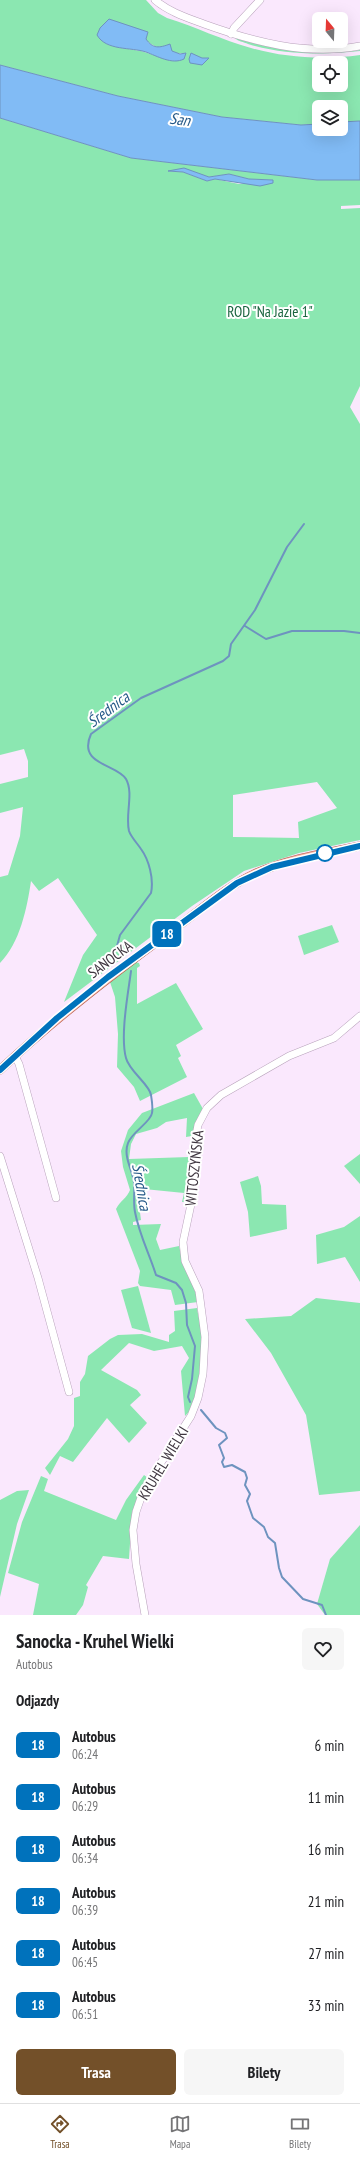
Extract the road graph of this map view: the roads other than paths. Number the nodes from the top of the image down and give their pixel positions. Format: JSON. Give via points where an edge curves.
{"nodes":[{"id":1,"x":155,"y":0,"type":"edge"},
{"id":2,"x":260,"y":0,"type":"edge"},
{"id":3,"x":232,"y":34,"type":"junction"},
{"id":4,"x":360,"y":46,"type":"edge"},
{"id":5,"x":360,"y":846,"type":"edge"},
{"id":6,"x":360,"y":1016,"type":"edge"},
{"id":7,"x":15,"y":1056,"type":"junction"},
{"id":8,"x":0,"y":1070,"type":"edge"},
{"id":9,"x":0,"y":1156,"type":"edge"},
{"id":10,"x":56,"y":1198,"type":"dead end"},
{"id":11,"x":205,"y":1360,"type":"joint"},
{"id":12,"x":69,"y":1392,"type":"dead end"},
{"id":13,"x":145,"y":1615,"type":"edge"}],
"edges":[{"from":1,"to":3,"type":"street","via":[[188,18]]},
{"from":2,"to":3,"type":"street","via":[[234,28]]},
{"from":3,"to":4,"type":"street","via":[[283,47],[333,49]]},
{"from":5,"to":7,"type":"main road","name":"SANOCKA","via":[[272,867],[237,883],[119,969],[57,1018]]},
{"from":6,"to":11,"type":"street","name":"WITOSZYŃSKA","via":[[334,1038],[289,1056],[221,1095],[207,1108],[198,1125],[194,1146],[193,1195],[183,1242],[186,1261],[198,1291],[205,1337]]},
{"from":7,"to":8,"type":"main road","name":"SANOCKA"},
{"from":7,"to":10,"type":"street"},
{"from":9,"to":12,"type":"street","via":[[38,1278]]},
{"from":11,"to":13,"type":"street","name":"KRUHEL WIELKI","via":[[198,1398],[191,1416],[144,1489],[136,1512],[134,1544]]}]}
